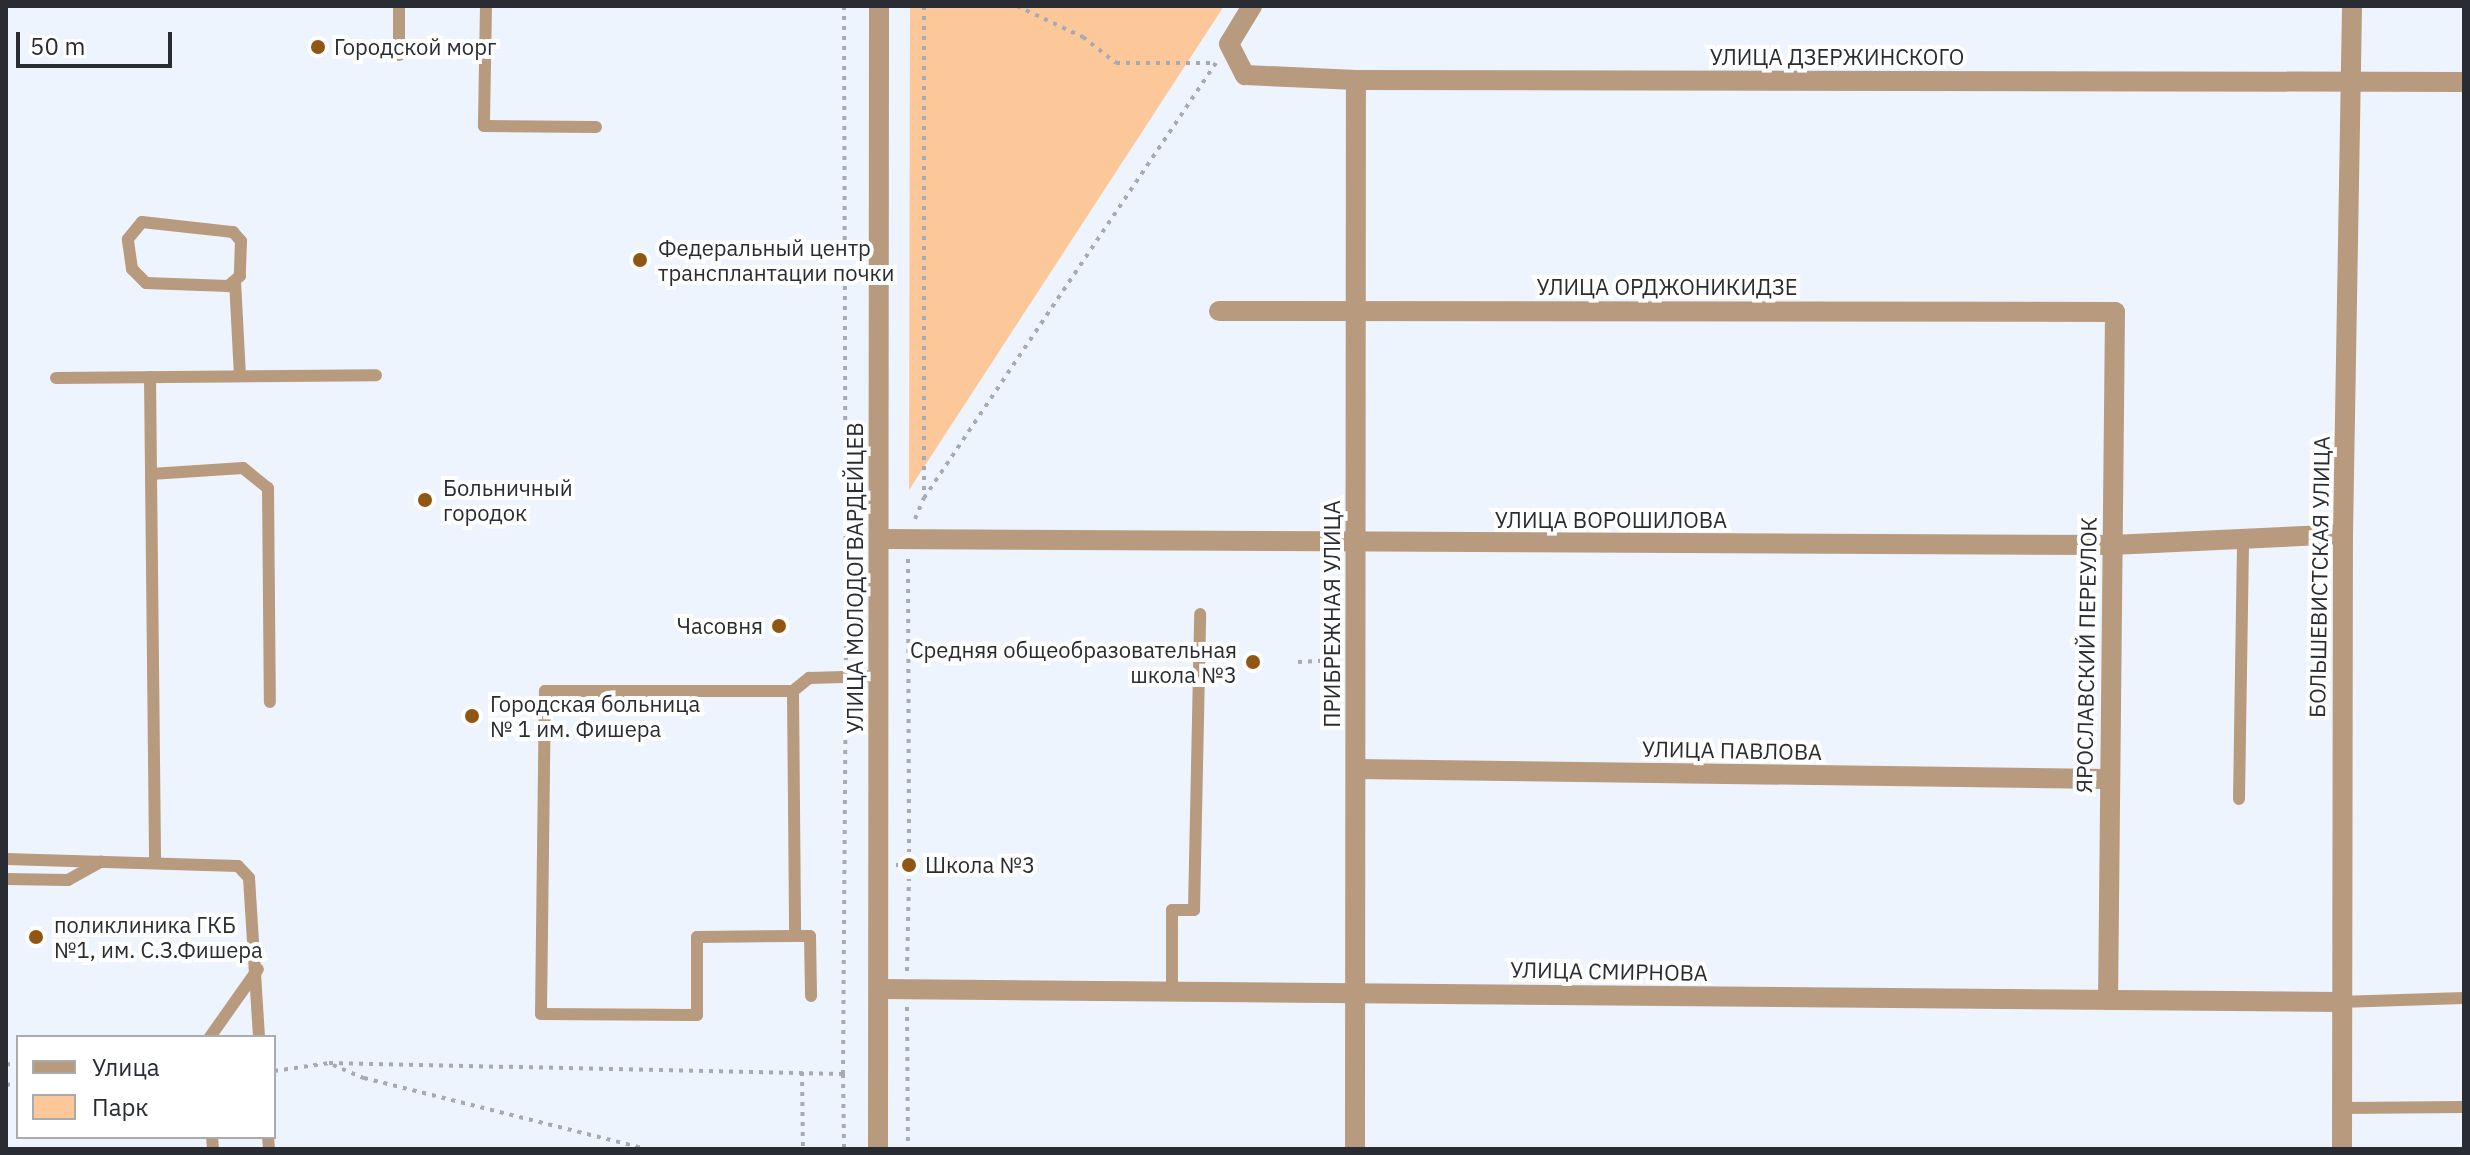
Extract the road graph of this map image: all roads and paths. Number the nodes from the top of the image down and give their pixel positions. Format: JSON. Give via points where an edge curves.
{"nodes":[{"id":1,"x":399,"y":6,"type":"edge"},
{"id":2,"x":486,"y":6,"type":"edge"},
{"id":3,"x":844,"y":6,"type":"edge"},
{"id":4,"x":879,"y":6,"type":"edge"},
{"id":5,"x":924,"y":6,"type":"edge"},
{"id":6,"x":1017,"y":6,"type":"edge"},
{"id":7,"x":1252,"y":6,"type":"edge"},
{"id":8,"x":2352,"y":6,"type":"edge"},
{"id":9,"x":1229,"y":44,"type":"junction"},
{"id":10,"x":399,"y":55,"type":"dead end"},
{"id":11,"x":1216,"y":63,"type":"junction"},
{"id":12,"x":1356,"y":80,"type":"junction"},
{"id":13,"x":2347,"y":82,"type":"junction"},
{"id":14,"x":2464,"y":82,"type":"edge"},
{"id":15,"x":596,"y":127,"type":"dead end"},
{"id":16,"x":235,"y":281,"type":"junction"},
{"id":17,"x":1356,"y":310,"type":"junction"},
{"id":18,"x":1219,"y":311,"type":"dead end"},
{"id":19,"x":2115,"y":312,"type":"joint"},
{"id":20,"x":376,"y":375,"type":"dead end"},
{"id":21,"x":240,"y":376,"type":"junction"},
{"id":22,"x":150,"y":377,"type":"junction"},
{"id":23,"x":56,"y":378,"type":"dead end"},
{"id":24,"x":847,"y":449,"type":"junction"},
{"id":25,"x":151,"y":474,"type":"junction"},
{"id":26,"x":856,"y":492,"type":"dead end"},
{"id":27,"x":924,"y":498,"type":"junction"},
{"id":28,"x":855,"y":524,"type":"dead end"},
{"id":29,"x":2343,"y":534,"type":"junction"},
{"id":30,"x":880,"y":539,"type":"junction"},
{"id":31,"x":907,"y":539,"type":"junction"},
{"id":32,"x":2243,"y":539,"type":"junction"},
{"id":33,"x":1356,"y":544,"type":"junction"},
{"id":34,"x":2112,"y":545,"type":"junction"},
{"id":35,"x":847,"y":555,"type":"junction"},
{"id":36,"x":1200,"y":614,"type":"dead end"},
{"id":37,"x":1356,"y":660,"type":"junction"},
{"id":38,"x":1298,"y":662,"type":"dead end"},
{"id":39,"x":880,"y":676,"type":"junction"},
{"id":40,"x":846,"y":678,"type":"junction"},
{"id":41,"x":793,"y":691,"type":"junction"},
{"id":42,"x":270,"y":702,"type":"dead end"},
{"id":43,"x":1356,"y":769,"type":"junction"},
{"id":44,"x":2107,"y":779,"type":"junction"},
{"id":45,"x":2239,"y":799,"type":"dead end"},
{"id":46,"x":909,"y":852,"type":"dead end"},
{"id":47,"x":6,"y":859,"type":"edge"},
{"id":48,"x":103,"y":860,"type":"junction"},
{"id":49,"x":155,"y":861,"type":"junction"},
{"id":50,"x":6,"y":879,"type":"edge"},
{"id":51,"x":909,"y":879,"type":"dead end"},
{"id":52,"x":795,"y":936,"type":"junction"},
{"id":53,"x":258,"y":969,"type":"junction"},
{"id":54,"x":879,"y":989,"type":"junction"},
{"id":55,"x":907,"y":989,"type":"junction"},
{"id":56,"x":1172,"y":993,"type":"junction"},
{"id":57,"x":1353,"y":993,"type":"junction"},
{"id":58,"x":811,"y":996,"type":"dead end"},
{"id":59,"x":2464,"y":998,"type":"edge"},
{"id":60,"x":2108,"y":1000,"type":"junction"},
{"id":61,"x":2339,"y":1002,"type":"junction"},
{"id":62,"x":211,"y":1035,"type":"edge"},
{"id":63,"x":259,"y":1035,"type":"edge"},
{"id":64,"x":329,"y":1063,"type":"junction"},
{"id":65,"x":276,"y":1071,"type":"edge"},
{"id":66,"x":802,"y":1072,"type":"junction"},
{"id":67,"x":843,"y":1074,"type":"junction"},
{"id":68,"x":2464,"y":1107,"type":"edge"},
{"id":69,"x":2341,"y":1108,"type":"junction"},
{"id":70,"x":647,"y":1149,"type":"edge"},
{"id":71,"x":803,"y":1149,"type":"edge"},
{"id":72,"x":844,"y":1149,"type":"edge"},
{"id":73,"x":878,"y":1149,"type":"edge"},
{"id":74,"x":908,"y":1149,"type":"edge"},
{"id":75,"x":1355,"y":1149,"type":"edge"},
{"id":76,"x":2342,"y":1149,"type":"edge"}],
"edges":[{"from":1,"to":10,"type":"lane"},
{"from":2,"to":15,"type":"lane","via":[[484,126]]},
{"from":3,"to":24,"type":"path"},
{"from":4,"to":30,"type":"street","name":"УЛИЦА МОЛОДОГВАРДЕЙЦЕВ"},
{"from":5,"to":27,"type":"path"},
{"from":6,"to":11,"type":"path","via":[[1083,37],[1116,63]]},
{"from":7,"to":9,"type":"street"},
{"from":8,"to":13,"type":"street","name":"БОЛЬШЕВИСТСКАЯ УЛИЦА"},
{"from":9,"to":11,"type":"path"},
{"from":9,"to":12,"type":"street","name":"УЛИЦА ДЗЕРЖИНСКОГО","via":[[1245,75]]},
{"from":11,"to":27,"type":"path"},
{"from":12,"to":13,"type":"street","name":"УЛИЦА ДЗЕРЖИНСКОГО"},
{"from":12,"to":17,"type":"street","name":"ПРИБРЕЖНАЯ УЛИЦА"},
{"from":13,"to":14,"type":"street","name":"УЛИЦА ДЗЕРЖИНСКОГО"},
{"from":13,"to":29,"type":"street","name":"БОЛЬШЕВИСТСКАЯ УЛИЦА"},
{"from":16,"to":16,"type":"lane","via":[[228,286],[146,283],[132,269],[128,239],[142,222],[225,229],[241,241],[240,276]]},
{"from":16,"to":21,"type":"lane"},
{"from":17,"to":18,"type":"street","name":"УЛИЦА ОРДЖОНИКИДЗЕ"},
{"from":17,"to":19,"type":"street","name":"УЛИЦА ОРДЖОНИКИДЗЕ"},
{"from":17,"to":33,"type":"street","name":"ПРИБРЕЖНАЯ УЛИЦА"},
{"from":19,"to":34,"type":"street","name":"ЯРОСЛАВСКИЙ ПЕРЕУЛОК"},
{"from":20,"to":21,"type":"lane"},
{"from":21,"to":22,"type":"lane"},
{"from":22,"to":23,"type":"lane"},
{"from":22,"to":25,"type":"lane"},
{"from":24,"to":26,"type":"path","via":[[856,459]]},
{"from":24,"to":35,"type":"path"},
{"from":25,"to":42,"type":"lane","via":[[243,468],[268,488]]},
{"from":25,"to":49,"type":"lane"},
{"from":27,"to":31,"type":"path"},
{"from":28,"to":35,"type":"path","via":[[856,548]]},
{"from":29,"to":32,"type":"street","name":"УЛИЦА ВОРОШИЛОВА"},
{"from":29,"to":61,"type":"street","name":"БОЛЬШЕВИСТСКАЯ УЛИЦА"},
{"from":30,"to":31,"type":"street","name":"УЛИЦА ВОРОШИЛОВА"},
{"from":30,"to":39,"type":"street","name":"УЛИЦА МОЛОДОГВАРДЕЙЦЕВ"},
{"from":31,"to":33,"type":"street","name":"УЛИЦА ВОРОШИЛОВА"},
{"from":31,"to":46,"type":"path"},
{"from":32,"to":34,"type":"street","name":"УЛИЦА ВОРОШИЛОВА"},
{"from":32,"to":45,"type":"lane"},
{"from":33,"to":34,"type":"street","name":"УЛИЦА ВОРОШИЛОВА"},
{"from":33,"to":37,"type":"street","name":"ПРИБРЕЖНАЯ УЛИЦА"},
{"from":34,"to":44,"type":"street","name":"ЯРОСЛАВСКИЙ ПЕРЕУЛОК"},
{"from":35,"to":40,"type":"path"},
{"from":36,"to":56,"type":"lane","via":[[1194,910],[1172,910]]},
{"from":37,"to":38,"type":"path"},
{"from":37,"to":43,"type":"street","name":"ПРИБРЕЖНАЯ УЛИЦА"},
{"from":39,"to":40,"type":"lane"},
{"from":39,"to":54,"type":"street","name":"УЛИЦА МОЛОДОГВАРДЕЙЦЕВ"},
{"from":40,"to":41,"type":"lane","via":[[809,678]]},
{"from":40,"to":67,"type":"path"},
{"from":41,"to":52,"type":"lane"},
{"from":41,"to":52,"type":"lane","via":[[545,691],[541,1014],[697,1015],[697,937]]},
{"from":43,"to":44,"type":"street","name":"УЛИЦА ПАВЛОВА"},
{"from":43,"to":57,"type":"street","name":"ПРИБРЕЖНАЯ УЛИЦА"},
{"from":44,"to":60,"type":"street","name":"ЯРОСЛАВСКИЙ ПЕРЕУЛОК"},
{"from":47,"to":48,"type":"lane"},
{"from":48,"to":49,"type":"lane"},
{"from":48,"to":50,"type":"lane","via":[[68,880]]},
{"from":49,"to":53,"type":"lane","via":[[238,866],[249,878]]},
{"from":51,"to":55,"type":"path"},
{"from":52,"to":58,"type":"lane","via":[[810,936]]},
{"from":53,"to":62,"type":"lane"},
{"from":53,"to":63,"type":"lane"},
{"from":54,"to":55,"type":"street","name":"УЛИЦА СМИРНОВА"},
{"from":54,"to":73,"type":"street","name":"УЛИЦА МОЛОДОГВАРДЕЙЦЕВ"},
{"from":55,"to":56,"type":"street","name":"УЛИЦА СМИРНОВА"},
{"from":55,"to":74,"type":"path"},
{"from":56,"to":57,"type":"street","name":"УЛИЦА СМИРНОВА"},
{"from":57,"to":60,"type":"street","name":"УЛИЦА СМИРНОВА"},
{"from":57,"to":75,"type":"street","name":"ПРИБРЕЖНАЯ УЛИЦА"},
{"from":59,"to":61,"type":"lane"},
{"from":60,"to":61,"type":"street","name":"УЛИЦА СМИРНОВА"},
{"from":61,"to":69,"type":"street","name":"БОЛЬШЕВИСТСКАЯ УЛИЦА"},
{"from":64,"to":65,"type":"path"},
{"from":64,"to":66,"type":"path"},
{"from":64,"to":70,"type":"path","via":[[364,1078]]},
{"from":66,"to":67,"type":"path"},
{"from":66,"to":71,"type":"path"},
{"from":67,"to":72,"type":"path"},
{"from":68,"to":69,"type":"lane"},
{"from":69,"to":76,"type":"street","name":"БОЛЬШЕВИСТСКАЯ УЛИЦА"}]}
